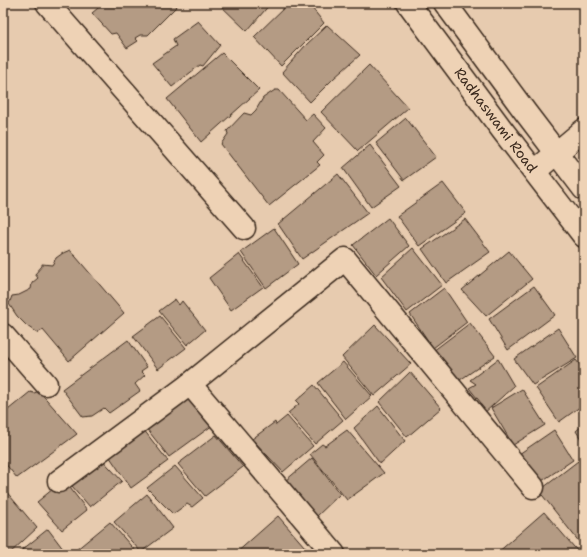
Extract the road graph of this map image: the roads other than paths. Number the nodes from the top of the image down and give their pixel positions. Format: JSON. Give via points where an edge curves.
{"nodes":[{"id":1,"x":47,"y":3,"type":"edge"},
{"id":2,"x":408,"y":3,"type":"edge"},
{"id":3,"x":445,"y":3,"type":"edge"},
{"id":4,"x":584,"y":130,"type":"edge"},
{"id":5,"x":557,"y":153,"type":"junction"},
{"id":6,"x":535,"y":171,"type":"junction"},
{"id":7,"x":584,"y":189,"type":"edge"},
{"id":8,"x":244,"y":228,"type":"dead end"},
{"id":9,"x":584,"y":236,"type":"edge"},
{"id":10,"x":3,"y":335,"type":"edge"},
{"id":11,"x":46,"y":384,"type":"dead end"},
{"id":12,"x":190,"y":384,"type":"junction"},
{"id":13,"x":59,"y":481,"type":"dead end"},
{"id":14,"x":533,"y":487,"type":"dead end"},
{"id":15,"x":334,"y":554,"type":"edge"}],
"edges":[{"from":1,"to":8,"type":"street"},
{"from":2,"to":6,"type":"street","name":"Radhaswami Road"},
{"from":3,"to":5,"type":"street","name":"Radhaswami Road"},
{"from":4,"to":5,"type":"street"},
{"from":5,"to":6,"type":"street"},
{"from":5,"to":7,"type":"street","name":"Radhaswami Road"},
{"from":6,"to":9,"type":"street","name":"Radhaswami Road"},
{"from":10,"to":11,"type":"street"},
{"from":12,"to":13,"type":"street"},
{"from":12,"to":14,"type":"street","via":[[345,259]]},
{"from":12,"to":15,"type":"street"}]}
